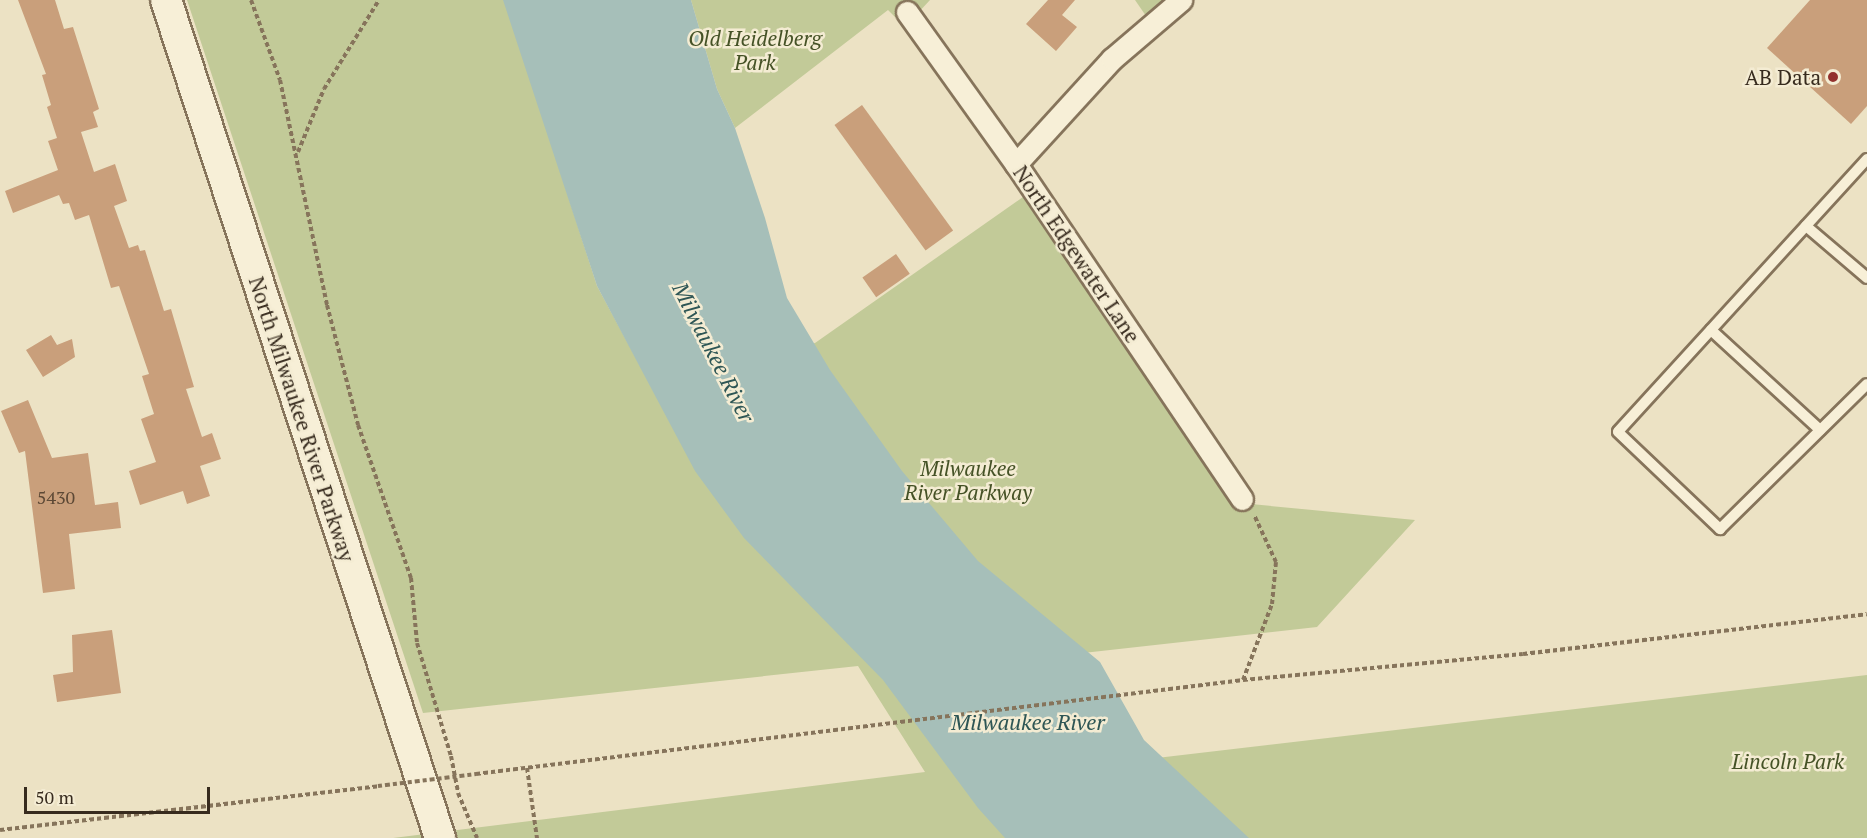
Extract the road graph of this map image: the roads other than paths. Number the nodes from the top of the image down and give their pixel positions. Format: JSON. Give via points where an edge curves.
{"nodes":[{"id":1,"x":166,"y":0,"type":"edge"},
{"id":2,"x":1180,"y":0,"type":"edge"},
{"id":3,"x":907,"y":12,"type":"dead end"},
{"id":4,"x":1867,"y":159,"type":"edge"},
{"id":5,"x":1016,"y":164,"type":"junction"},
{"id":6,"x":1806,"y":226,"type":"junction"},
{"id":7,"x":1867,"y":278,"type":"edge"},
{"id":8,"x":1711,"y":330,"type":"junction"},
{"id":9,"x":1867,"y":384,"type":"edge"},
{"id":10,"x":1820,"y":430,"type":"junction"},
{"id":11,"x":1242,"y":499,"type":"road end"},
{"id":12,"x":440,"y":838,"type":"edge"}],
"edges":[{"from":1,"to":12,"type":"street","name":"North Milwaukee River Parkway"},
{"from":2,"to":5,"type":"street","via":[[1112,59]]},
{"from":3,"to":5,"type":"street","name":"North Edgewater Lane"},
{"from":4,"to":6,"type":"lane"},
{"from":5,"to":11,"type":"street","name":"North Edgewater Lane"},
{"from":6,"to":7,"type":"lane"},
{"from":6,"to":8,"type":"lane"},
{"from":8,"to":10,"type":"lane"},
{"from":8,"to":10,"type":"lane","via":[[1618,432],[1720,529]]},
{"from":9,"to":10,"type":"lane"}]}
